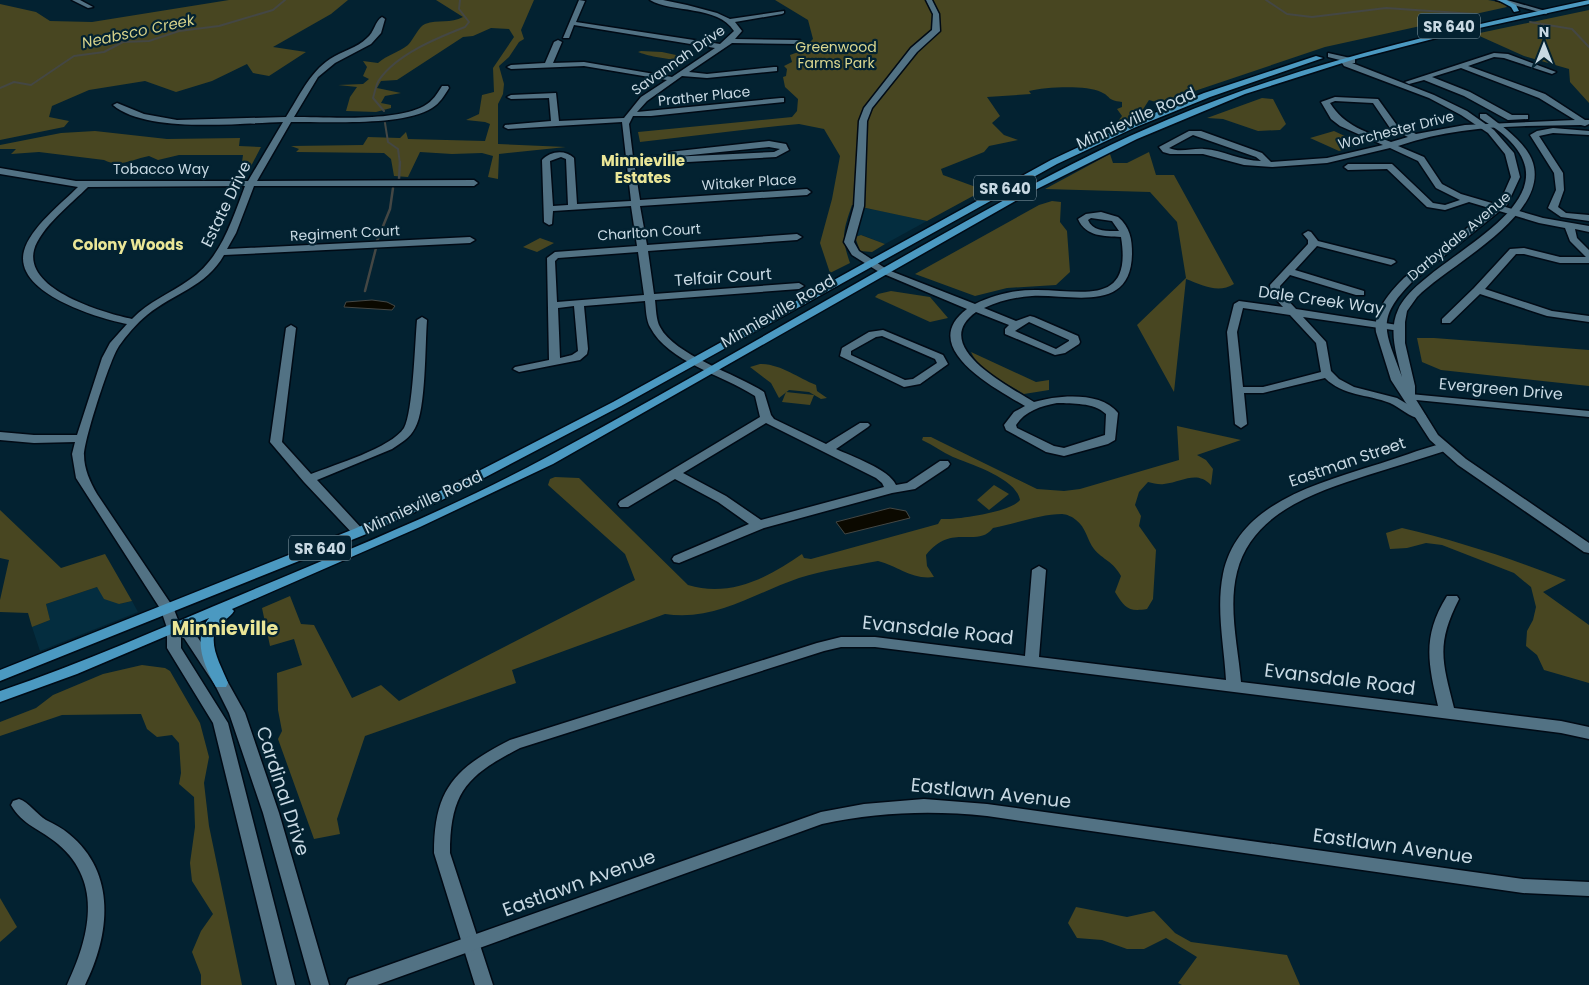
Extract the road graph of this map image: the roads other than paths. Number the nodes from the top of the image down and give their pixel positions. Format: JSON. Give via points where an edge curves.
{"nodes":[{"id":1,"x":74,"y":0,"type":"edge"},
{"id":2,"x":654,"y":0,"type":"edge"},
{"id":3,"x":929,"y":0,"type":"edge"},
{"id":4,"x":1500,"y":0,"type":"edge"},
{"id":5,"x":1567,"y":0,"type":"edge"},
{"id":6,"x":582,"y":1,"type":"edge"},
{"id":7,"x":1589,"y":2,"type":"edge"},
{"id":8,"x":90,"y":7,"type":"dead end"},
{"id":9,"x":1533,"y":7,"type":"junction"},
{"id":10,"x":1516,"y":11,"type":"junction"},
{"id":11,"x":782,"y":12,"type":"dead end"},
{"id":12,"x":1546,"y":12,"type":"junction"},
{"id":13,"x":382,"y":19,"type":"dead end"},
{"id":14,"x":731,"y":21,"type":"junction"},
{"id":15,"x":572,"y":23,"type":"junction"},
{"id":16,"x":566,"y":36,"type":"dead end"},
{"id":17,"x":730,"y":41,"type":"junction"},
{"id":18,"x":558,"y":42,"type":"dead end"},
{"id":19,"x":797,"y":42,"type":"dead end"},
{"id":20,"x":722,"y":46,"type":"junction"},
{"id":21,"x":1331,"y":55,"type":"junction"},
{"id":22,"x":1343,"y":59,"type":"junction"},
{"id":23,"x":548,"y":65,"type":"junction"},
{"id":24,"x":1460,"y":65,"type":"junction"},
{"id":25,"x":511,"y":67,"type":"dead end"},
{"id":26,"x":774,"y":69,"type":"dead end"},
{"id":27,"x":1552,"y":72,"type":"dead end"},
{"id":28,"x":680,"y":74,"type":"junction"},
{"id":29,"x":1424,"y":77,"type":"junction"},
{"id":30,"x":672,"y":79,"type":"junction"},
{"id":31,"x":1409,"y":82,"type":"junction"},
{"id":32,"x":445,"y":88,"type":"dead end"},
{"id":33,"x":511,"y":97,"type":"dead end"},
{"id":34,"x":782,"y":100,"type":"dead end"},
{"id":35,"x":117,"y":105,"type":"dead end"},
{"id":36,"x":1574,"y":114,"type":"junction"},
{"id":37,"x":628,"y":117,"type":"junction"},
{"id":38,"x":290,"y":120,"type":"junction"},
{"id":39,"x":555,"y":124,"type":"junction"},
{"id":40,"x":1587,"y":124,"type":"edge"},
{"id":41,"x":1485,"y":126,"type":"junction"},
{"id":42,"x":1498,"y":126,"type":"junction"},
{"id":43,"x":508,"y":127,"type":"dead end"},
{"id":44,"x":1589,"y":134,"type":"edge"},
{"id":45,"x":1415,"y":137,"type":"junction"},
{"id":46,"x":1390,"y":145,"type":"junction"},
{"id":47,"x":665,"y":158,"type":"junction"},
{"id":48,"x":628,"y":160,"type":"junction"},
{"id":49,"x":1269,"y":164,"type":"junction"},
{"id":50,"x":1348,"y":167,"type":"dead end"},
{"id":51,"x":0,"y":171,"type":"edge"},
{"id":52,"x":474,"y":183,"type":"dead end"},
{"id":53,"x":86,"y":184,"type":"junction"},
{"id":54,"x":251,"y":184,"type":"junction"},
{"id":55,"x":807,"y":192,"type":"dead end"},
{"id":56,"x":1468,"y":199,"type":"junction"},
{"id":57,"x":635,"y":203,"type":"junction"},
{"id":58,"x":573,"y":207,"type":"junction"},
{"id":59,"x":1498,"y":208,"type":"junction"},
{"id":60,"x":548,"y":209,"type":"junction"},
{"id":61,"x":1514,"y":214,"type":"junction"},
{"id":62,"x":1589,"y":218,"type":"edge"},
{"id":63,"x":549,"y":222,"type":"dead end"},
{"id":64,"x":1569,"y":226,"type":"junction"},
{"id":65,"x":1589,"y":228,"type":"edge"},
{"id":66,"x":1126,"y":234,"type":"dead end"},
{"id":67,"x":1308,"y":234,"type":"dead end"},
{"id":68,"x":797,"y":236,"type":"dead end"},
{"id":69,"x":470,"y":240,"type":"dead end"},
{"id":70,"x":1314,"y":243,"type":"junction"},
{"id":71,"x":641,"y":248,"type":"junction"},
{"id":72,"x":222,"y":252,"type":"junction"},
{"id":73,"x":1589,"y":255,"type":"edge"},
{"id":74,"x":1589,"y":260,"type":"edge"},
{"id":75,"x":1391,"y":262,"type":"dead end"},
{"id":76,"x":869,"y":264,"type":"junction"},
{"id":77,"x":1288,"y":271,"type":"junction"},
{"id":78,"x":884,"y":272,"type":"junction"},
{"id":79,"x":799,"y":286,"type":"dead end"},
{"id":80,"x":1478,"y":290,"type":"junction"},
{"id":81,"x":1360,"y":293,"type":"dead end"},
{"id":82,"x":648,"y":298,"type":"junction"},
{"id":83,"x":579,"y":303,"type":"junction"},
{"id":84,"x":552,"y":305,"type":"junction"},
{"id":85,"x":975,"y":308,"type":"junction"},
{"id":86,"x":1290,"y":312,"type":"junction"},
{"id":87,"x":1589,"y":319,"type":"edge"},
{"id":88,"x":422,"y":320,"type":"dead end"},
{"id":89,"x":1446,"y":321,"type":"dead end"},
{"id":90,"x":133,"y":322,"type":"junction"},
{"id":91,"x":1016,"y":324,"type":"junction"},
{"id":92,"x":1380,"y":325,"type":"junction"},
{"id":93,"x":291,"y":328,"type":"dead end"},
{"id":94,"x":1400,"y":328,"type":"junction"},
{"id":95,"x":962,"y":357,"type":"junction"},
{"id":96,"x":696,"y":360,"type":"junction"},
{"id":97,"x":942,"y":360,"type":"junction"},
{"id":98,"x":555,"y":362,"type":"junction"},
{"id":99,"x":713,"y":368,"type":"junction"},
{"id":100,"x":519,"y":369,"type":"dead end"},
{"id":101,"x":1328,"y":374,"type":"junction"},
{"id":102,"x":1397,"y":380,"type":"junction"},
{"id":103,"x":1237,"y":390,"type":"junction"},
{"id":104,"x":1376,"y":395,"type":"junction"},
{"id":105,"x":1410,"y":397,"type":"junction"},
{"id":106,"x":1033,"y":406,"type":"junction"},
{"id":107,"x":1589,"y":414,"type":"edge"},
{"id":108,"x":1420,"y":416,"type":"junction"},
{"id":109,"x":766,"y":418,"type":"junction"},
{"id":110,"x":1241,"y":424,"type":"dead end"},
{"id":111,"x":864,"y":425,"type":"dead end"},
{"id":112,"x":0,"y":436,"type":"edge"},
{"id":113,"x":81,"y":438,"type":"junction"},
{"id":114,"x":1444,"y":448,"type":"junction"},
{"id":115,"x":826,"y":449,"type":"junction"},
{"id":116,"x":944,"y":464,"type":"dead end"},
{"id":117,"x":675,"y":474,"type":"junction"},
{"id":118,"x":308,"y":479,"type":"junction"},
{"id":119,"x":891,"y":489,"type":"junction"},
{"id":120,"x":624,"y":504,"type":"dead end"},
{"id":121,"x":759,"y":525,"type":"junction"},
{"id":122,"x":359,"y":532,"type":"junction"},
{"id":123,"x":1589,"y":549,"type":"edge"},
{"id":124,"x":679,"y":559,"type":"dead end"},
{"id":125,"x":1039,"y":570,"type":"dead end"},
{"id":126,"x":264,"y":590,"type":"junction"},
{"id":127,"x":1452,"y":599,"type":"dead end"},
{"id":128,"x":168,"y":610,"type":"junction"},
{"id":129,"x":174,"y":628,"type":"junction"},
{"id":130,"x":1032,"y":660,"type":"junction"},
{"id":131,"x":0,"y":676,"type":"edge"},
{"id":132,"x":221,"y":683,"type":"junction"},
{"id":133,"x":1234,"y":686,"type":"junction"},
{"id":134,"x":0,"y":697,"type":"edge"},
{"id":135,"x":1447,"y":712,"type":"junction"},
{"id":136,"x":1589,"y":734,"type":"edge"},
{"id":137,"x":19,"y":805,"type":"dead end"},
{"id":138,"x":1589,"y":889,"type":"edge"},
{"id":139,"x":470,"y":944,"type":"junction"},
{"id":140,"x":76,"y":985,"type":"edge"},
{"id":141,"x":286,"y":985,"type":"edge"},
{"id":142,"x":320,"y":985,"type":"edge"},
{"id":143,"x":355,"y":985,"type":"edge"},
{"id":144,"x":484,"y":985,"type":"edge"}],
"edges":[{"from":1,"to":8,"type":"street"},
{"from":2,"to":14,"type":"street","name":"Savannah Drive"},
{"from":3,"to":76,"type":"street","via":[[937,20],[936,31],[914,50],[868,108],[864,121],[859,206],[849,242],[855,253]]},
{"from":4,"to":9,"type":"street"},
{"from":4,"to":10,"type":"main road","via":[[1514,6]]},
{"from":5,"to":9,"type":"main road","name":"Minnieville Road","number":"SR 640"},
{"from":6,"to":15,"type":"street"},
{"from":7,"to":12,"type":"main road","name":"Minnieville Road","number":"SR 640"},
{"from":9,"to":10,"type":"main road","name":"Minnieville Road","number":"SR 640"},
{"from":9,"to":12,"type":"street"},
{"from":10,"to":21,"type":"main road","name":"Minnieville Road","number":"SR 640"},
{"from":11,"to":14,"type":"street"},
{"from":12,"to":22,"type":"main road","name":"Minnieville Road","number":"SR 640"},
{"from":13,"to":38,"type":"street","name":"Estate Drive","via":[[377,33],[368,42],[319,71]]},
{"from":14,"to":17,"type":"street","name":"Savannah Drive","via":[[738,31]]},
{"from":15,"to":16,"type":"street"},
{"from":15,"to":20,"type":"street"},
{"from":17,"to":19,"type":"street"},
{"from":17,"to":20,"type":"street","name":"Savannah Drive"},
{"from":18,"to":23,"type":"street"},
{"from":20,"to":28,"type":"street","name":"Savannah Drive"},
{"from":21,"to":22,"type":"street","name":"Darbydale Avenue"},
{"from":21,"to":76,"type":"main road","name":"Minnieville Road","number":"SR 640","via":[[1215,92],[1103,138],[1030,174]]},
{"from":22,"to":31,"type":"street","name":"Darbydale Avenue"},
{"from":22,"to":41,"type":"street","name":"Darbydale Avenue","via":[[1347,64],[1443,102]]},
{"from":22,"to":78,"type":"main road","name":"Minnieville Road","number":"SR 640","via":[[1209,105],[1110,147]]},
{"from":23,"to":25,"type":"street"},
{"from":23,"to":30,"type":"street","via":[[591,64]]},
{"from":24,"to":27,"type":"street","via":[[1500,55]]},
{"from":24,"to":29,"type":"street"},
{"from":24,"to":36,"type":"street","via":[[1534,94]]},
{"from":26,"to":28,"type":"street","via":[[701,76]]},
{"from":28,"to":30,"type":"street","name":"Savannah Drive"},
{"from":29,"to":31,"type":"street"},
{"from":29,"to":36,"type":"street","via":[[1467,94],[1512,118]]},
{"from":30,"to":37,"type":"street","name":"Savannah Drive","via":[[644,99]]},
{"from":31,"to":42,"type":"street","name":"Darbydale Avenue","via":[[1464,105]]},
{"from":32,"to":38,"type":"street","via":[[433,105],[402,116]]},
{"from":33,"to":39,"type":"street","via":[[553,95]]},
{"from":34,"to":37,"type":"street","name":"Prather Place"},
{"from":35,"to":38,"type":"street","via":[[142,116],[177,122]]},
{"from":36,"to":40,"type":"street"},
{"from":37,"to":39,"type":"street","name":"Prather Place"},
{"from":37,"to":48,"type":"street","name":"Savannah Drive","via":[[624,130]]},
{"from":38,"to":54,"type":"street","name":"Estate Drive"},
{"from":39,"to":43,"type":"street","name":"Prather Place"},
{"from":40,"to":42,"type":"street","name":"Worchester Drive"},
{"from":41,"to":42,"type":"street","name":"Worchester Drive"},
{"from":41,"to":45,"type":"street","name":"Worchester Drive","via":[[1446,129]]},
{"from":41,"to":59,"type":"street","name":"Darbydale Avenue","via":[[1509,153],[1516,170],[1510,194]]},
{"from":42,"to":61,"type":"street","name":"Darbydale Avenue","via":[[1522,151],[1532,175],[1526,198]]},
{"from":44,"to":62,"type":"street","via":[[1568,131],[1534,135],[1549,153],[1559,175],[1560,190],[1553,208],[1564,215]]},
{"from":45,"to":46,"type":"street","name":"Worchester Drive"},
{"from":45,"to":46,"type":"street","via":[[1393,126],[1375,101],[1332,99],[1325,102],[1343,124]]},
{"from":46,"to":49,"type":"street","name":"Worchester Drive","via":[[1339,159]]},
{"from":46,"to":56,"type":"street","via":[[1421,159],[1439,186]]},
{"from":47,"to":47,"type":"street","via":[[769,144],[785,148],[776,154]]},
{"from":47,"to":48,"type":"street"},
{"from":48,"to":57,"type":"street","name":"Savannah Drive"},
{"from":49,"to":49,"type":"street","name":"Worchester Drive","via":[[1240,162],[1208,152],[1171,152],[1163,147],[1192,133],[1202,133],[1259,155]]},
{"from":50,"to":56,"type":"street","via":[[1389,166],[1433,206],[1452,208]]},
{"from":51,"to":53,"type":"street","name":"Tobacco Way","via":[[28,174],[55,182]]},
{"from":52,"to":54,"type":"street","name":"Tobacco Way"},
{"from":53,"to":54,"type":"street","name":"Tobacco Way"},
{"from":53,"to":90,"type":"street","via":[[41,232],[29,251],[28,268],[37,281],[59,296],[111,317]]},
{"from":54,"to":72,"type":"street","name":"Estate Drive"},
{"from":55,"to":57,"type":"street","name":"Witaker Place"},
{"from":56,"to":59,"type":"street"},
{"from":57,"to":58,"type":"street","name":"Witaker Place"},
{"from":57,"to":71,"type":"street","name":"Savannah Drive"},
{"from":58,"to":60,"type":"street","name":"Witaker Place"},
{"from":58,"to":60,"type":"street","via":[[570,158],[558,155],[546,160]]},
{"from":59,"to":61,"type":"street"},
{"from":59,"to":92,"type":"street","name":"Darbydale Avenue","via":[[1408,280],[1386,305]]},
{"from":60,"to":63,"type":"street"},
{"from":61,"to":64,"type":"street"},
{"from":61,"to":94,"type":"street","name":"Darbydale Avenue","via":[[1415,293],[1402,311]]},
{"from":64,"to":65,"type":"street"},
{"from":64,"to":73,"type":"street","via":[[1573,239]]},
{"from":66,"to":85,"type":"street","via":[[1126,271],[1107,291],[1093,295],[1016,294]]},
{"from":67,"to":70,"type":"street"},
{"from":68,"to":71,"type":"street","name":"Charlton Court"},
{"from":69,"to":72,"type":"street","name":"Regiment Court"},
{"from":70,"to":75,"type":"street"},
{"from":70,"to":77,"type":"street"},
{"from":71,"to":82,"type":"street","name":"Savannah Drive"},
{"from":71,"to":84,"type":"street","name":"Charlton Court","via":[[564,253],[552,257]]},
{"from":72,"to":90,"type":"street","name":"Estate Drive","via":[[206,273]]},
{"from":74,"to":80,"type":"street","via":[[1560,260],[1514,251]]},
{"from":76,"to":78,"type":"street"},
{"from":76,"to":96,"type":"main road","name":"Minnieville Road","number":"SR 640"},
{"from":77,"to":81,"type":"street"},
{"from":77,"to":86,"type":"street","via":[[1274,289]]},
{"from":78,"to":85,"type":"street"},
{"from":78,"to":99,"type":"main road","name":"Minnieville Road","number":"SR 640"},
{"from":79,"to":82,"type":"street","name":"Telfair Court"},
{"from":80,"to":87,"type":"street","via":[[1551,314]]},
{"from":80,"to":89,"type":"street"},
{"from":82,"to":83,"type":"street"},
{"from":82,"to":96,"type":"street","name":"Savannah Drive","via":[[652,322],[658,334]]},
{"from":83,"to":84,"type":"street"},
{"from":83,"to":98,"type":"street","via":[[583,352],[576,358]]},
{"from":84,"to":98,"type":"street","name":"Charlton Court"},
{"from":85,"to":91,"type":"street"},
{"from":85,"to":95,"type":"street","via":[[961,320],[956,333]]},
{"from":86,"to":92,"type":"street","name":"Dale Creek Way"},
{"from":86,"to":101,"type":"street","via":[[1323,346]]},
{"from":86,"to":103,"type":"street","name":"Dale Creek Way","via":[[1238,304],[1232,332]]},
{"from":88,"to":118,"type":"street","via":[[415,410],[408,430],[385,447]]},
{"from":90,"to":113,"type":"street","name":"Estate Drive","via":[[107,358]]},
{"from":91,"to":91,"type":"street","via":[[1034,320],[1068,334],[1075,342],[1061,352],[1052,351],[1010,334],[1010,329]]},
{"from":92,"to":94,"type":"street","name":"Dale Creek Way"},
{"from":92,"to":102,"type":"street","name":"Darbydale Avenue"},
{"from":93,"to":118,"type":"street","via":[[275,434],[280,448]]},
{"from":94,"to":105,"type":"street","name":"Darbydale Avenue"},
{"from":95,"to":97,"type":"street"},
{"from":95,"to":106,"type":"street"},
{"from":96,"to":99,"type":"street","name":"Savannah Drive"},
{"from":96,"to":122,"type":"main road","name":"Minnieville Road","number":"SR 640","via":[[500,466]]},
{"from":97,"to":97,"type":"street","via":[[883,333],[873,334],[844,354],[907,384],[940,367]]},
{"from":98,"to":100,"type":"street"},
{"from":99,"to":109,"type":"street","name":"Savannah Drive","via":[[760,394]]},
{"from":99,"to":126,"type":"main road","name":"Minnieville Road","number":"SR 640","via":[[549,461],[386,538]]},
{"from":101,"to":103,"type":"street","via":[[1263,390]]},
{"from":101,"to":104,"type":"street","via":[[1350,388]]},
{"from":102,"to":104,"type":"street","via":[[1390,391]]},
{"from":102,"to":105,"type":"street","name":"Darbydale Avenue"},
{"from":103,"to":110,"type":"street","name":"Dale Creek Way"},
{"from":104,"to":108,"type":"street","via":[[1394,400]]},
{"from":105,"to":107,"type":"street","name":"Evergreen Drive"},
{"from":105,"to":108,"type":"street","name":"Darbydale Avenue"},
{"from":106,"to":106,"type":"street","via":[[1057,400],[1102,406],[1112,413],[1111,437],[1068,451],[1050,449],[1017,434],[1011,427],[1012,421]]},
{"from":108,"to":114,"type":"street","name":"Darbydale Avenue"},
{"from":109,"to":115,"type":"street"},
{"from":109,"to":117,"type":"street"},
{"from":111,"to":115,"type":"street"},
{"from":112,"to":113,"type":"street","via":[[34,440]]},
{"from":113,"to":128,"type":"street","name":"Estate Drive","via":[[78,465],[82,478]]},
{"from":114,"to":123,"type":"street","name":"Darbydale Avenue"},
{"from":114,"to":133,"type":"street","name":"Eastman Street","via":[[1316,488],[1284,503],[1260,520],[1244,540],[1230,573],[1228,603]]},
{"from":115,"to":119,"type":"street","via":[[880,476]]},
{"from":116,"to":119,"type":"street","via":[[911,486]]},
{"from":117,"to":120,"type":"street"},
{"from":117,"to":121,"type":"street","via":[[722,499]]},
{"from":118,"to":122,"type":"street"},
{"from":119,"to":121,"type":"street"},
{"from":121,"to":124,"type":"street"},
{"from":122,"to":128,"type":"main road","name":"Minnieville Road","number":"SR 640"},
{"from":125,"to":130,"type":"street"},
{"from":126,"to":129,"type":"main road","name":"Minnieville Road","number":"SR 640"},
{"from":126,"to":132,"type":"main road","via":[[220,616],[209,628],[206,646]]},
{"from":127,"to":135,"type":"street","via":[[1433,644]]},
{"from":128,"to":129,"type":"street"},
{"from":128,"to":131,"type":"main road","name":"Minnieville Road","number":"SR 640"},
{"from":129,"to":132,"type":"street","name":"Cardinal Drive","via":[[188,635]]},
{"from":129,"to":134,"type":"main road","name":"Minnieville Road","number":"SR 640"},
{"from":129,"to":141,"type":"street","via":[[174,648],[220,723]]},
{"from":130,"to":133,"type":"street","name":"Evansdale Road"},
{"from":130,"to":139,"type":"street","name":"Evansdale Road","via":[[876,642],[822,646],[515,744],[494,754],[458,782],[443,816],[444,860]]},
{"from":132,"to":142,"type":"street","name":"Cardinal Drive","via":[[247,739],[272,813]]},
{"from":133,"to":135,"type":"street","name":"Evansdale Road"},
{"from":135,"to":136,"type":"street","name":"Evansdale Road","via":[[1561,727]]},
{"from":137,"to":140,"type":"street","via":[[34,822],[63,838],[77,851],[94,880],[98,900],[97,923],[92,948]]},
{"from":138,"to":139,"type":"street","name":"Eastlawn Avenue","via":[[1523,886],[963,807],[892,805],[856,809],[821,818]]},
{"from":139,"to":143,"type":"street","name":"Eastlawn Avenue"},
{"from":139,"to":144,"type":"street","name":"Evansdale Road"}]}
